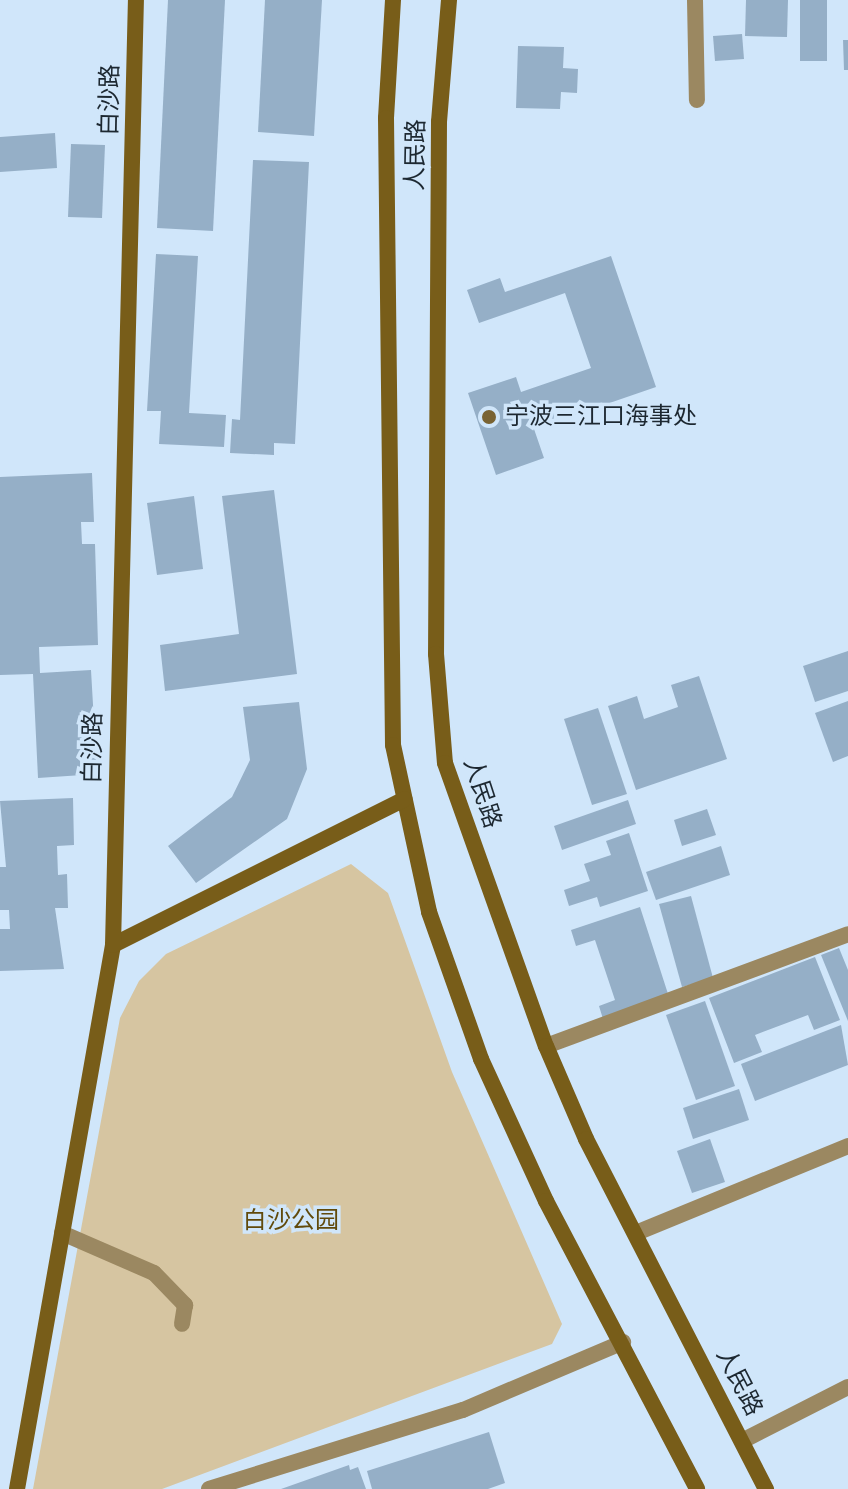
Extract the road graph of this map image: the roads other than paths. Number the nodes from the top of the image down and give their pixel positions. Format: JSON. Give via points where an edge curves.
{"nodes":[{"id":1,"x":136,"y":0,"type":"edge"},
{"id":2,"x":393,"y":0,"type":"edge"},
{"id":3,"x":449,"y":0,"type":"edge"},
{"id":4,"x":695,"y":0,"type":"edge"},
{"id":5,"x":697,"y":100,"type":"dead end"},
{"id":6,"x":404,"y":799,"type":"junction"},
{"id":7,"x":848,"y":934,"type":"edge"},
{"id":8,"x":113,"y":945,"type":"junction"},
{"id":9,"x":546,"y":1046,"type":"junction"},
{"id":10,"x":848,"y":1146,"type":"edge"},
{"id":11,"x":62,"y":1233,"type":"junction"},
{"id":12,"x":636,"y":1233,"type":"junction"},
{"id":13,"x":182,"y":1324,"type":"dead end"},
{"id":14,"x":623,"y":1342,"type":"junction"},
{"id":15,"x":848,"y":1387,"type":"edge"},
{"id":16,"x":742,"y":1441,"type":"junction"},
{"id":17,"x":17,"y":1489,"type":"edge"},
{"id":18,"x":209,"y":1489,"type":"edge"},
{"id":19,"x":697,"y":1489,"type":"edge"},
{"id":20,"x":766,"y":1489,"type":"edge"}],
"edges":[{"from":1,"to":8,"type":"main road","name":"白沙路"},
{"from":2,"to":6,"type":"main road","name":"人民路","via":[[386,134],[393,745]]},
{"from":3,"to":9,"type":"main road","name":"人民路","via":[[439,122],[436,638],[445,763]]},
{"from":4,"to":5,"type":"street"},
{"from":6,"to":8,"type":"main road"},
{"from":6,"to":14,"type":"main road","name":"人民路","via":[[429,912],[481,1059],[546,1201]]},
{"from":7,"to":9,"type":"street"},
{"from":8,"to":11,"type":"main road","name":"白沙路"},
{"from":9,"to":12,"type":"main road","name":"人民路","via":[[586,1139]]},
{"from":10,"to":12,"type":"street"},
{"from":11,"to":13,"type":"street","via":[[154,1273],[185,1305]]},
{"from":11,"to":17,"type":"main road","name":"白沙路"},
{"from":12,"to":16,"type":"main road","name":"人民路"},
{"from":14,"to":18,"type":"street","via":[[463,1410]]},
{"from":14,"to":19,"type":"main road","name":"人民路"},
{"from":15,"to":16,"type":"street"},
{"from":16,"to":20,"type":"main road","name":"人民路"}]}
